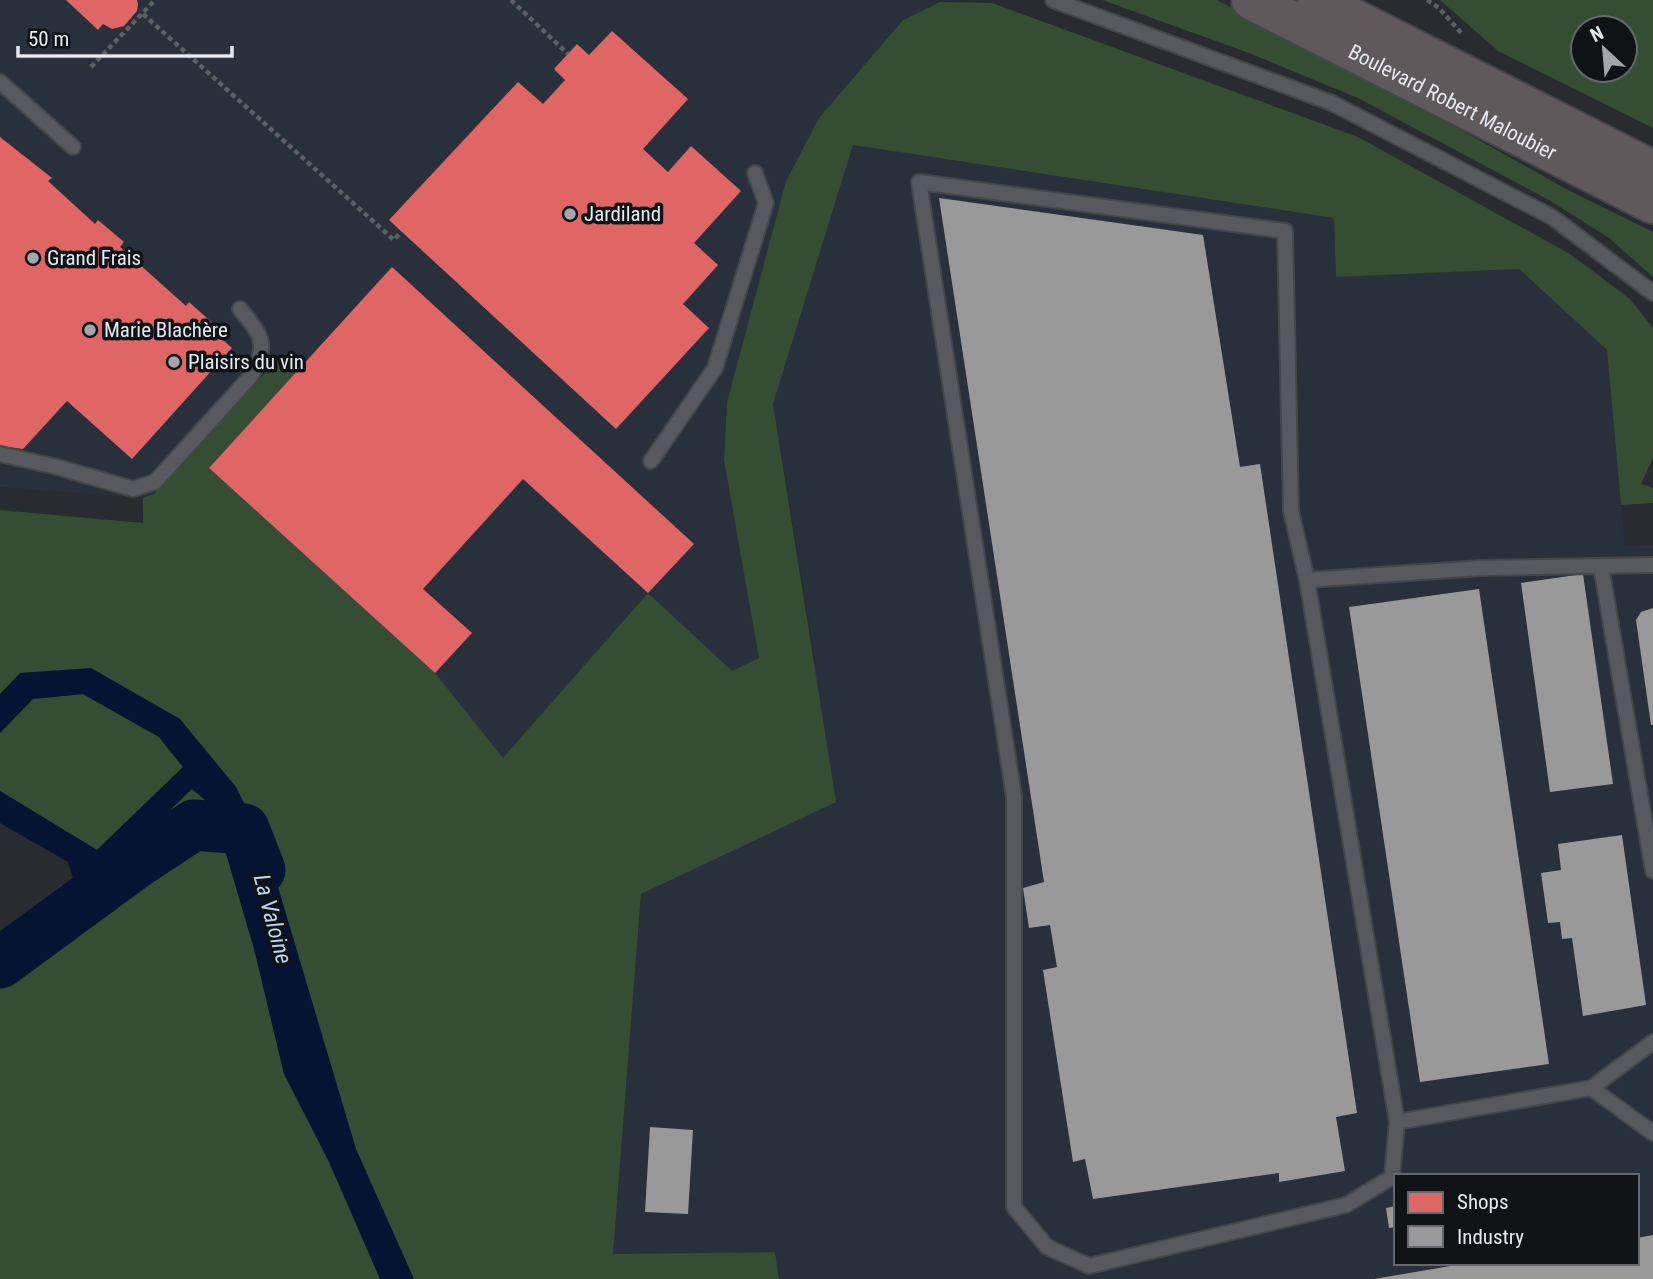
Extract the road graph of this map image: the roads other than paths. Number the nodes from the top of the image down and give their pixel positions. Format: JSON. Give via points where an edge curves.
{"nodes":[{"id":1,"x":1053,"y":0,"type":"edge"},
{"id":2,"x":1251,"y":0,"type":"edge"},
{"id":3,"x":1317,"y":0,"type":"edge"},
{"id":4,"x":0,"y":82,"type":"edge"},
{"id":5,"x":74,"y":146,"type":"dead end"},
{"id":6,"x":1653,"y":170,"type":"edge"},
{"id":7,"x":755,"y":173,"type":"dead end"},
{"id":8,"x":1653,"y":204,"type":"edge"},
{"id":9,"x":1653,"y":293,"type":"edge"},
{"id":10,"x":240,"y":309,"type":"dead end"},
{"id":11,"x":0,"y":454,"type":"edge"},
{"id":12,"x":652,"y":461,"type":"dead end"},
{"id":13,"x":1653,"y":565,"type":"edge"},
{"id":14,"x":1601,"y":566,"type":"junction"},
{"id":15,"x":1307,"y":580,"type":"junction"},
{"id":16,"x":1653,"y":871,"type":"edge"},
{"id":17,"x":1653,"y":1042,"type":"edge"},
{"id":18,"x":1591,"y":1088,"type":"junction"},
{"id":19,"x":1397,"y":1122,"type":"junction"},
{"id":20,"x":1653,"y":1133,"type":"edge"}],
"edges":[{"from":1,"to":9,"type":"lane","via":[[1332,103],[1552,217]]},
{"from":2,"to":8,"type":"main road","name":"Boulevard Robert Maloubier"},
{"from":3,"to":6,"type":"main road","name":"Boulevard Robert Maloubier"},
{"from":4,"to":5,"type":"lane"},
{"from":7,"to":12,"type":"lane","via":[[766,203],[715,368]]},
{"from":10,"to":11,"type":"lane","via":[[264,344],[260,360],[251,376],[155,482],[133,489]]},
{"from":13,"to":14,"type":"lane"},
{"from":14,"to":15,"type":"lane","via":[[1481,568]]},
{"from":14,"to":16,"type":"lane"},
{"from":15,"to":19,"type":"lane"},
{"from":15,"to":19,"type":"lane","via":[[1291,511],[1285,231],[919,183],[1014,797],[1014,1207],[1046,1247],[1089,1266],[1346,1205],[1392,1177]]},
{"from":17,"to":18,"type":"lane"},
{"from":18,"to":19,"type":"lane"},
{"from":18,"to":20,"type":"lane"}]}
